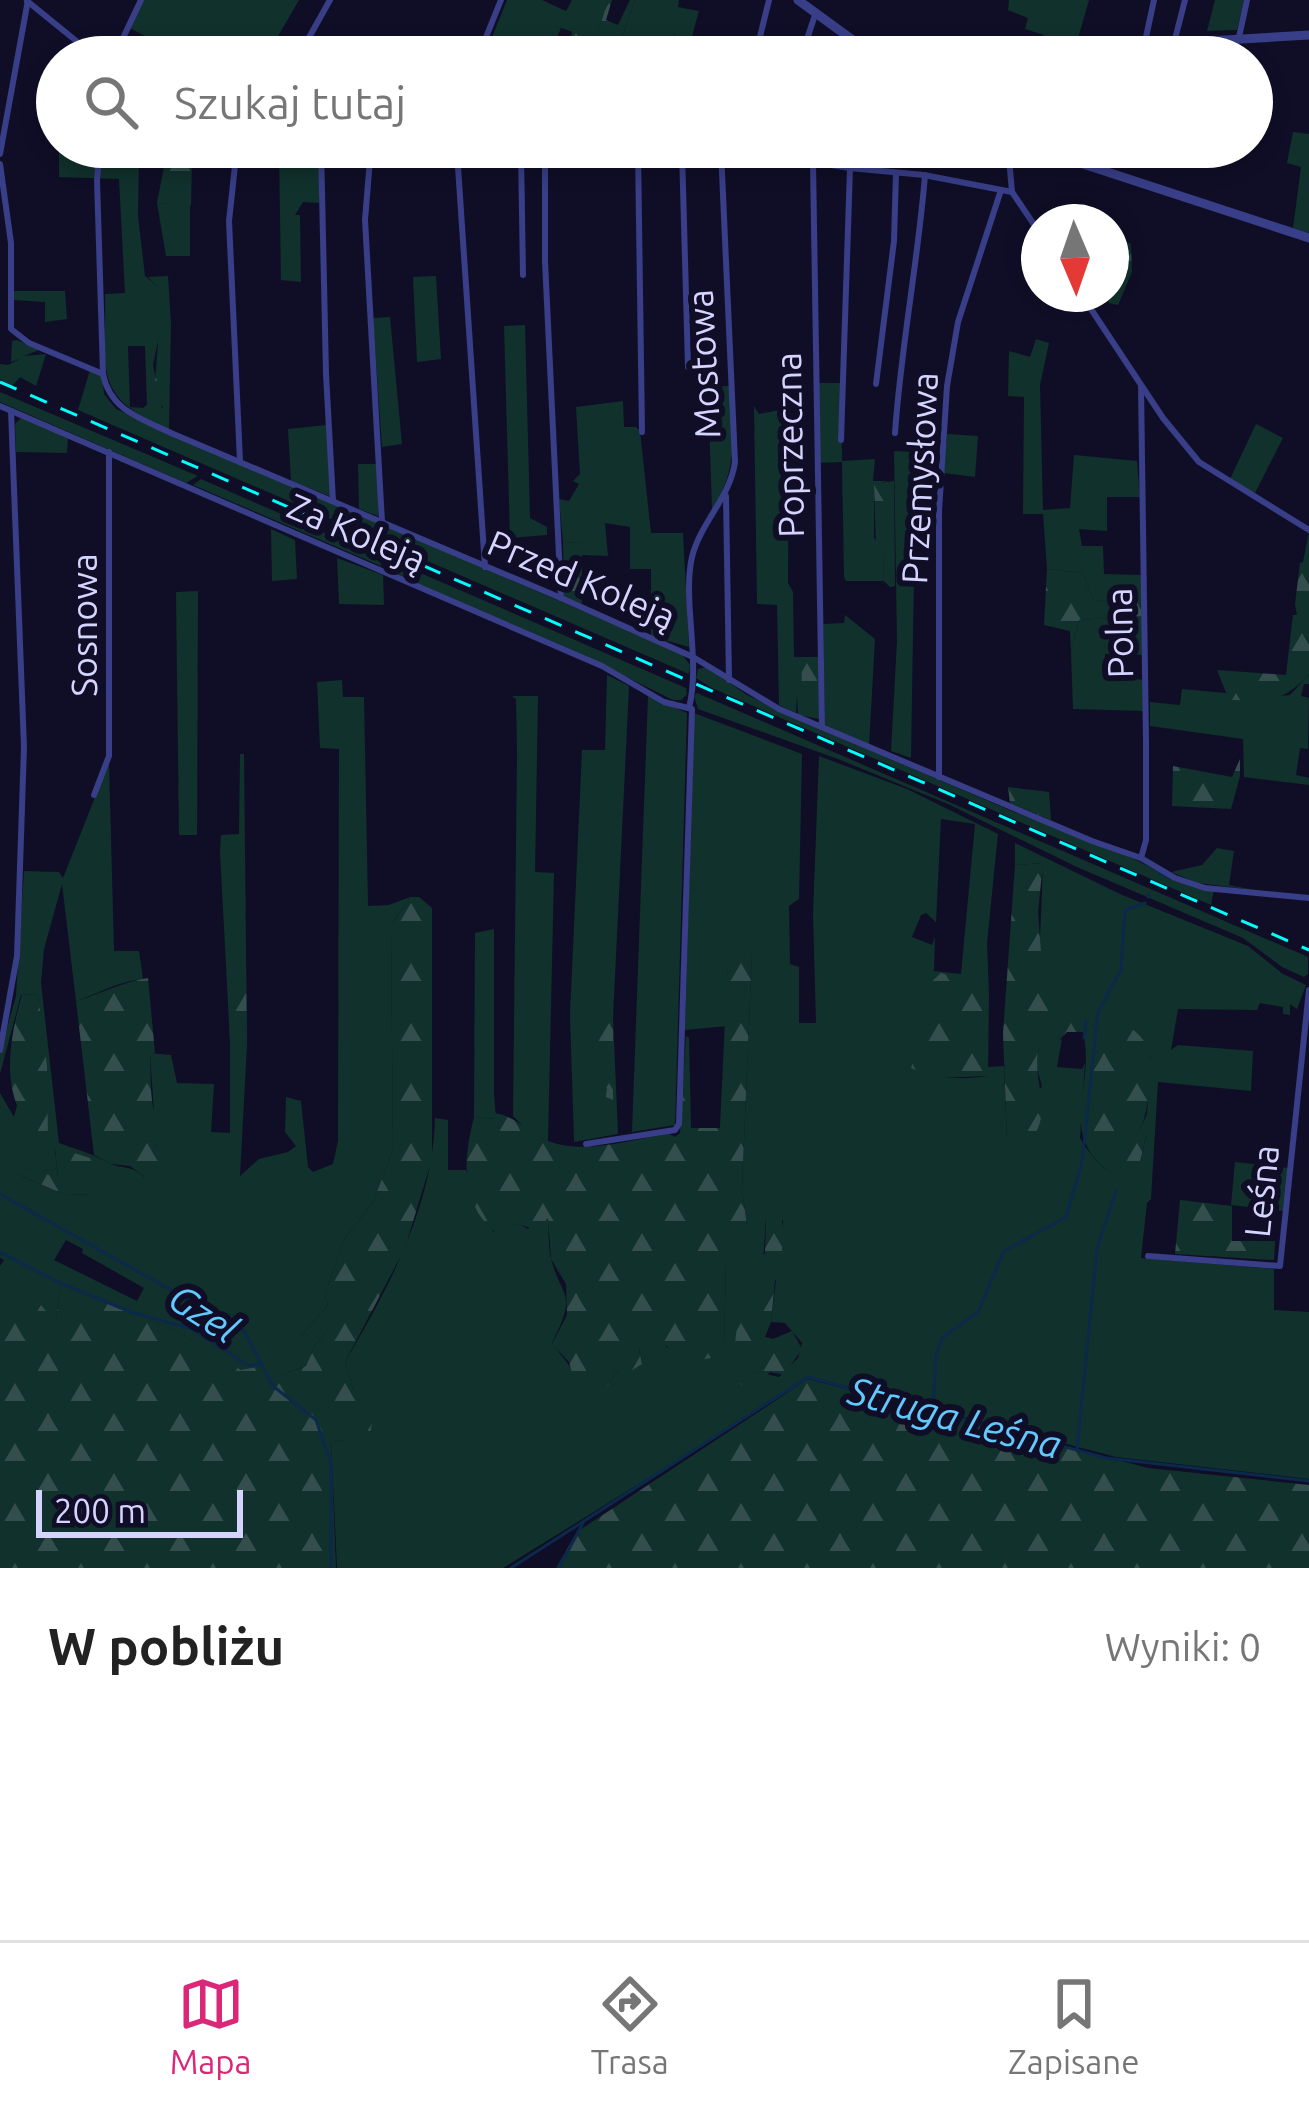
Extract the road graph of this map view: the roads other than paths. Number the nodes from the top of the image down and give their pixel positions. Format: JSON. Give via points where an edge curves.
{"nodes":[{"id":1,"x":27,"y":0,"type":"edge"},
{"id":2,"x":141,"y":0,"type":"edge"},
{"id":3,"x":330,"y":0,"type":"edge"},
{"id":4,"x":501,"y":0,"type":"edge"},
{"id":5,"x":770,"y":0,"type":"edge"},
{"id":6,"x":798,"y":0,"type":"edge"},
{"id":7,"x":1154,"y":0,"type":"edge"},
{"id":8,"x":1185,"y":0,"type":"edge"},
{"id":9,"x":1247,"y":0,"type":"edge"},
{"id":10,"x":816,"y":13,"type":"junction"},
{"id":11,"x":1309,"y":35,"type":"edge"},
{"id":12,"x":71,"y":36,"type":"edge"},
{"id":13,"x":124,"y":36,"type":"edge"},
{"id":14,"x":310,"y":36,"type":"edge"},
{"id":15,"x":486,"y":36,"type":"edge"},
{"id":16,"x":761,"y":36,"type":"edge"},
{"id":17,"x":808,"y":36,"type":"edge"},
{"id":18,"x":847,"y":36,"type":"edge"},
{"id":19,"x":1146,"y":36,"type":"edge"},
{"id":20,"x":1176,"y":36,"type":"edge"},
{"id":21,"x":1239,"y":36,"type":"edge"},
{"id":22,"x":1273,"y":36,"type":"edge"},
{"id":23,"x":0,"y":154,"type":"edge"},
{"id":24,"x":0,"y":164,"type":"edge"},
{"id":25,"x":98,"y":168,"type":"edge"},
{"id":26,"x":235,"y":168,"type":"edge"},
{"id":27,"x":321,"y":168,"type":"edge"},
{"id":28,"x":369,"y":168,"type":"edge"},
{"id":29,"x":458,"y":168,"type":"edge"},
{"id":30,"x":521,"y":168,"type":"edge"},
{"id":31,"x":544,"y":168,"type":"edge"},
{"id":32,"x":638,"y":168,"type":"edge"},
{"id":33,"x":682,"y":168,"type":"edge"},
{"id":34,"x":722,"y":168,"type":"edge"},
{"id":35,"x":813,"y":168,"type":"edge"},
{"id":36,"x":850,"y":168,"type":"joint"},
{"id":37,"x":1010,"y":168,"type":"edge"},
{"id":38,"x":1095,"y":168,"type":"edge"},
{"id":39,"x":896,"y":172,"type":"junction"},
{"id":40,"x":925,"y":175,"type":"junction"},
{"id":41,"x":1000,"y":190,"type":"junction"},
{"id":42,"x":1012,"y":192,"type":"junction"},
{"id":43,"x":1021,"y":205,"type":"edge"},
{"id":44,"x":1309,"y":238,"type":"edge"},
{"id":45,"x":523,"y":275,"type":"dead end"},
{"id":46,"x":1093,"y":312,"type":"edge"},
{"id":47,"x":688,"y":367,"type":"dead end"},
{"id":48,"x":104,"y":374,"type":"junction"},
{"id":49,"x":876,"y":384,"type":"dead end"},
{"id":50,"x":1142,"y":386,"type":"junction"},
{"id":51,"x":1153,"y":404,"type":"junction"},
{"id":52,"x":0,"y":406,"type":"edge"},
{"id":53,"x":1142,"y":408,"type":"junction"},
{"id":54,"x":11,"y":411,"type":"junction"},
{"id":55,"x":643,"y":432,"type":"dead end"},
{"id":56,"x":895,"y":433,"type":"dead end"},
{"id":57,"x":841,"y":440,"type":"dead end"},
{"id":58,"x":109,"y":452,"type":"junction"},
{"id":59,"x":241,"y":461,"type":"junction"},
{"id":60,"x":726,"y":493,"type":"junction"},
{"id":61,"x":334,"y":501,"type":"junction"},
{"id":62,"x":382,"y":522,"type":"junction"},
{"id":63,"x":1309,"y":530,"type":"edge"},
{"id":64,"x":485,"y":568,"type":"junction"},
{"id":65,"x":561,"y":598,"type":"junction"},
{"id":66,"x":693,"y":657,"type":"junction"},
{"id":67,"x":729,"y":680,"type":"junction"},
{"id":68,"x":690,"y":709,"type":"junction"},
{"id":69,"x":822,"y":728,"type":"junction"},
{"id":70,"x":939,"y":777,"type":"junction"},
{"id":71,"x":94,"y":795,"type":"dead end"},
{"id":72,"x":1142,"y":858,"type":"junction"},
{"id":73,"x":1309,"y":898,"type":"edge"},
{"id":74,"x":1309,"y":990,"type":"edge"},
{"id":75,"x":0,"y":1050,"type":"edge"},
{"id":76,"x":586,"y":1144,"type":"dead end"},
{"id":77,"x":1148,"y":1256,"type":"dead end"}],
"edges":[{"from":1,"to":12,"type":"street"},
{"from":1,"to":23,"type":"street"},
{"from":2,"to":13,"type":"street"},
{"from":3,"to":14,"type":"street"},
{"from":4,"to":15,"type":"street"},
{"from":5,"to":16,"type":"street"},
{"from":6,"to":10,"type":"street"},
{"from":7,"to":19,"type":"street"},
{"from":8,"to":20,"type":"street"},
{"from":9,"to":21,"type":"street"},
{"from":10,"to":17,"type":"street"},
{"from":10,"to":18,"type":"street"},
{"from":11,"to":22,"type":"street"},
{"from":24,"to":48,"type":"street","name":"Przed Koleją","via":[[11,329]]},
{"from":25,"to":48,"type":"street"},
{"from":26,"to":59,"type":"street","via":[[229,221]]},
{"from":27,"to":61,"type":"street"},
{"from":28,"to":62,"type":"street","via":[[365,220]]},
{"from":29,"to":64,"type":"street"},
{"from":30,"to":45,"type":"street"},
{"from":31,"to":65,"type":"street"},
{"from":32,"to":55,"type":"street"},
{"from":33,"to":47,"type":"street"},
{"from":34,"to":60,"type":"street","name":"Mostowa","via":[[735,462]]},
{"from":35,"to":69,"type":"street","name":"Poprzeczna"},
{"from":36,"to":39,"type":"street"},
{"from":36,"to":57,"type":"street","name":"Poprzeczna"},
{"from":37,"to":42,"type":"street"},
{"from":38,"to":44,"type":"street"},
{"from":39,"to":40,"type":"street"},
{"from":39,"to":49,"type":"street"},
{"from":40,"to":41,"type":"street"},
{"from":40,"to":56,"type":"street"},
{"from":41,"to":42,"type":"street"},
{"from":41,"to":70,"type":"street","name":"Przemysłowa","via":[[958,322],[947,386]]},
{"from":42,"to":43,"type":"street"},
{"from":46,"to":50,"type":"street"},
{"from":48,"to":59,"type":"street","name":"Przed Koleją","via":[[117,406]]},
{"from":50,"to":51,"type":"street"},
{"from":50,"to":53,"type":"street","name":"Polna"},
{"from":51,"to":53,"type":"street"},
{"from":51,"to":63,"type":"street","via":[[1199,462]]},
{"from":52,"to":54,"type":"street","name":"Za Koleją"},
{"from":53,"to":72,"type":"street","name":"Polna"},
{"from":54,"to":58,"type":"street","name":"Za Koleją"},
{"from":54,"to":75,"type":"street","via":[[24,747],[16,956]]},
{"from":58,"to":68,"type":"street","name":"Za Koleją"},
{"from":58,"to":71,"type":"street","name":"Sosnowa","via":[[109,756]]},
{"from":59,"to":61,"type":"street","name":"Przed Koleją"},
{"from":60,"to":66,"type":"street","name":"Mostowa","via":[[692,558]]},
{"from":60,"to":67,"type":"street"},
{"from":61,"to":62,"type":"street","name":"Przed Koleją"},
{"from":62,"to":64,"type":"street","name":"Przed Koleją"},
{"from":64,"to":65,"type":"street","name":"Przed Koleją"},
{"from":65,"to":66,"type":"street","name":"Przed Koleją"},
{"from":66,"to":67,"type":"street","name":"Przed Koleją"},
{"from":66,"to":68,"type":"street","name":"Mostowa"},
{"from":67,"to":69,"type":"street","name":"Przed Koleją"},
{"from":68,"to":76,"type":"street","name":"Mostowa","via":[[680,1114],[675,1130]]},
{"from":69,"to":70,"type":"street","name":"Przed Koleją"},
{"from":70,"to":72,"type":"street","name":"Przed Koleją"},
{"from":72,"to":73,"type":"street","name":"Przed Koleją","via":[[1205,888]]},
{"from":74,"to":77,"type":"street","name":"Leśna","via":[[1280,1266]]}]}
